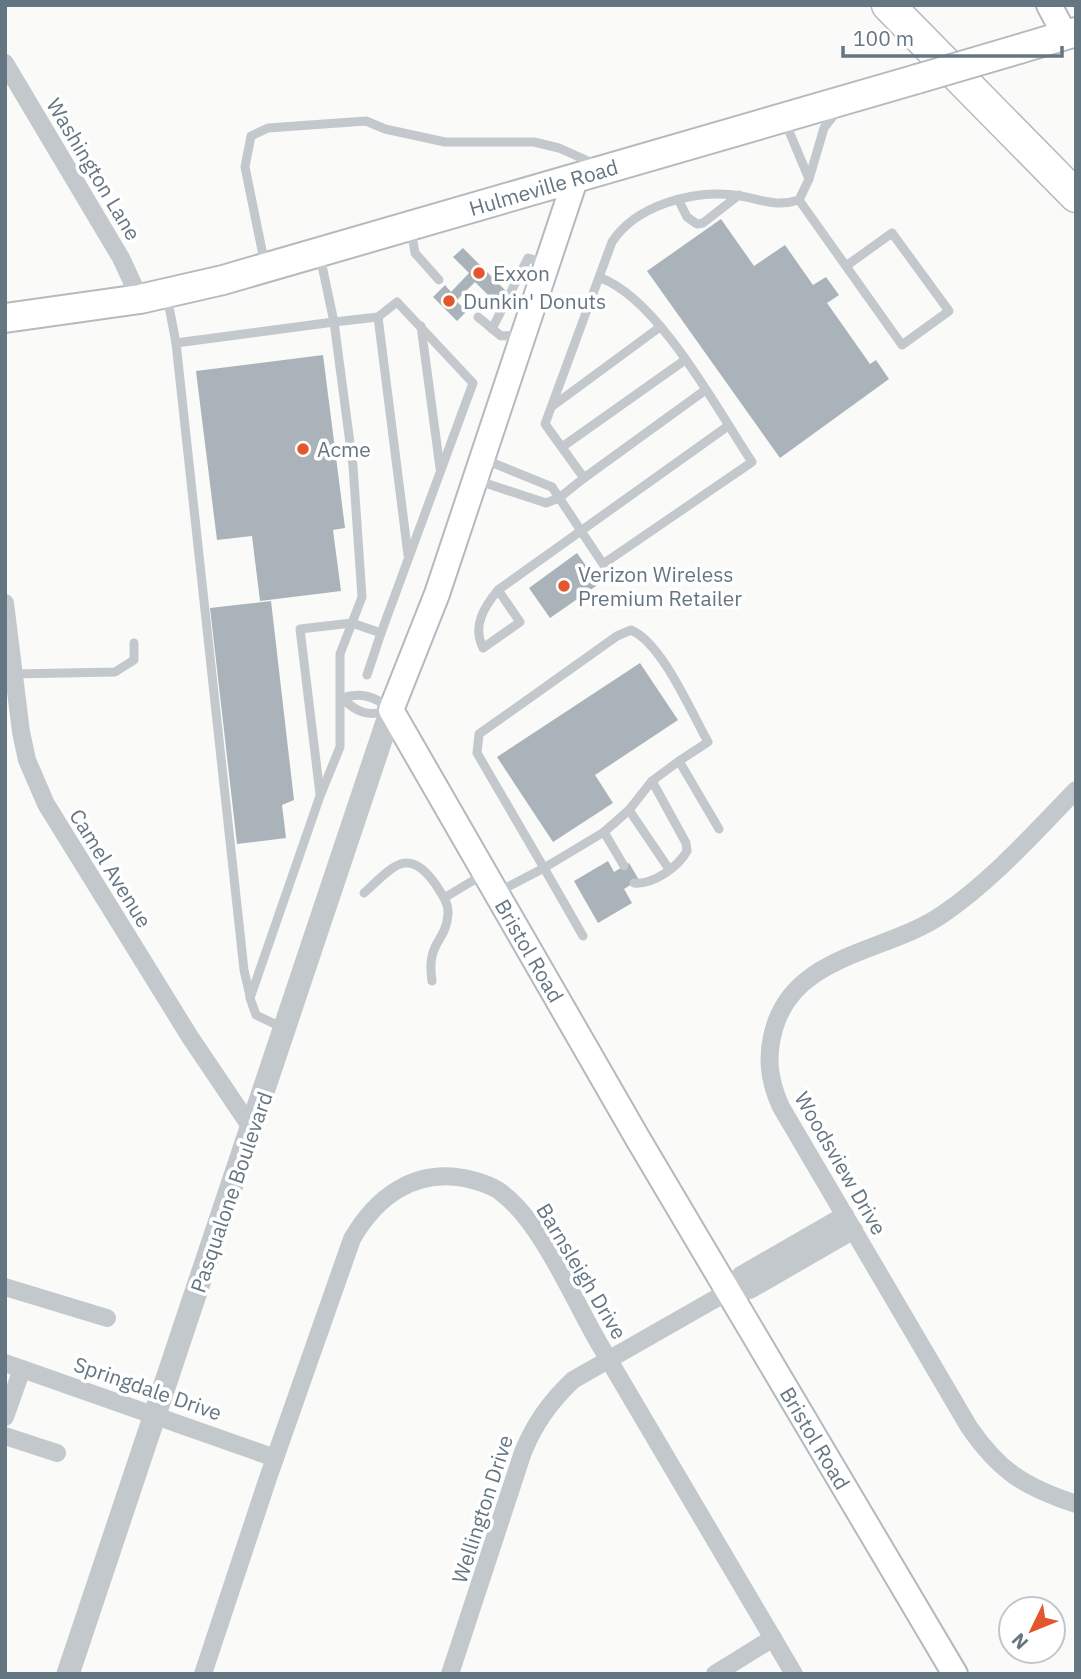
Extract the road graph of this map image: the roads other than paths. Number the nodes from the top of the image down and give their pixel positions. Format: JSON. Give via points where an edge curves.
{"nodes":[{"id":1,"x":888,"y":5,"type":"edge"},
{"id":2,"x":914,"y":5,"type":"edge"},
{"id":3,"x":1049,"y":5,"type":"edge"},
{"id":4,"x":1070,"y":33,"type":"edge"},
{"id":5,"x":5,"y":63,"type":"edge"},
{"id":6,"x":849,"y":97,"type":"junction"},
{"id":7,"x":784,"y":118,"type":"junction"},
{"id":8,"x":607,"y":169,"type":"junction"},
{"id":9,"x":1076,"y":170,"type":"edge"},
{"id":10,"x":576,"y":177,"type":"junction"},
{"id":11,"x":809,"y":179,"type":"junction"},
{"id":12,"x":739,"y":195,"type":"junction"},
{"id":13,"x":1076,"y":196,"type":"edge"},
{"id":14,"x":799,"y":200,"type":"junction"},
{"id":15,"x":679,"y":201,"type":"junction"},
{"id":16,"x":411,"y":228,"type":"junction"},
{"id":17,"x":320,"y":254,"type":"junction"},
{"id":18,"x":548,"y":265,"type":"junction"},
{"id":19,"x":846,"y":266,"type":"junction"},
{"id":20,"x":265,"y":269,"type":"junction"},
{"id":21,"x":601,"y":278,"type":"junction"},
{"id":22,"x":439,"y":280,"type":"dead end"},
{"id":23,"x":154,"y":297,"type":"junction"},
{"id":24,"x":378,"y":317,"type":"junction"},
{"id":25,"x":478,"y":317,"type":"dead end"},
{"id":26,"x":5,"y":318,"type":"edge"},
{"id":27,"x":334,"y":322,"type":"junction"},
{"id":28,"x":421,"y":326,"type":"junction"},
{"id":29,"x":660,"y":327,"type":"junction"},
{"id":30,"x":492,"y":329,"type":"junction"},
{"id":31,"x":524,"y":335,"type":"junction"},
{"id":32,"x":176,"y":343,"type":"junction"},
{"id":33,"x":685,"y":360,"type":"junction"},
{"id":34,"x":704,"y":391,"type":"junction"},
{"id":35,"x":552,"y":406,"type":"junction"},
{"id":36,"x":729,"y":426,"type":"junction"},
{"id":37,"x":562,"y":447,"type":"junction"},
{"id":38,"x":479,"y":469,"type":"junction"},
{"id":39,"x":440,"y":470,"type":"junction"},
{"id":40,"x":584,"y":478,"type":"junction"},
{"id":41,"x":559,"y":498,"type":"junction"},
{"id":42,"x":581,"y":531,"type":"junction"},
{"id":43,"x":408,"y":558,"type":"junction"},
{"id":44,"x":498,"y":590,"type":"junction"},
{"id":45,"x":5,"y":603,"type":"edge"},
{"id":46,"x":352,"y":623,"type":"junction"},
{"id":47,"x":381,"y":633,"type":"junction"},
{"id":48,"x":134,"y":643,"type":"dead end"},
{"id":49,"x":14,"y":674,"type":"junction"},
{"id":50,"x":367,"y":675,"type":"dead end"},
{"id":51,"x":342,"y":698,"type":"junction"},
{"id":52,"x":391,"y":710,"type":"junction"},
{"id":53,"x":679,"y":761,"type":"junction"},
{"id":54,"x":652,"y":782,"type":"junction"},
{"id":55,"x":1076,"y":790,"type":"edge"},
{"id":56,"x":320,"y":796,"type":"junction"},
{"id":57,"x":629,"y":810,"type":"junction"},
{"id":58,"x":719,"y":829,"type":"dead end"},
{"id":59,"x":604,"y":832,"type":"junction"},
{"id":60,"x":624,"y":866,"type":"dead end"},
{"id":61,"x":544,"y":867,"type":"junction"},
{"id":62,"x":668,"y":869,"type":"junction"},
{"id":63,"x":491,"y":883,"type":"junction"},
{"id":64,"x":634,"y":883,"type":"dead end"},
{"id":65,"x":364,"y":893,"type":"dead end"},
{"id":66,"x":444,"y":898,"type":"junction"},
{"id":67,"x":583,"y":936,"type":"dead end"},
{"id":68,"x":432,"y":981,"type":"dead end"},
{"id":69,"x":250,"y":998,"type":"junction"},
{"id":70,"x":286,"y":1030,"type":"junction"},
{"id":71,"x":252,"y":1129,"type":"junction"},
{"id":72,"x":849,"y":1223,"type":"junction"},
{"id":73,"x":5,"y":1287,"type":"edge"},
{"id":74,"x":729,"y":1291,"type":"junction"},
{"id":75,"x":107,"y":1318,"type":"dead end"},
{"id":76,"x":608,"y":1358,"type":"junction"},
{"id":77,"x":14,"y":1366,"type":"edge"},
{"id":78,"x":157,"y":1414,"type":"junction"},
{"id":79,"x":5,"y":1417,"type":"edge"},
{"id":80,"x":5,"y":1436,"type":"edge"},
{"id":81,"x":57,"y":1453,"type":"dead end"},
{"id":82,"x":275,"y":1458,"type":"junction"},
{"id":83,"x":1076,"y":1504,"type":"edge"},
{"id":84,"x":773,"y":1638,"type":"junction"},
{"id":85,"x":68,"y":1674,"type":"edge"},
{"id":86,"x":203,"y":1674,"type":"edge"},
{"id":87,"x":450,"y":1674,"type":"edge"},
{"id":88,"x":715,"y":1674,"type":"edge"},
{"id":89,"x":794,"y":1674,"type":"edge"},
{"id":90,"x":955,"y":1674,"type":"edge"}],
"edges":[{"from":1,"to":13,"type":"highway"},
{"from":2,"to":9,"type":"highway"},
{"from":3,"to":4,"type":"main road"},
{"from":4,"to":6,"type":"main road","name":"Hulmeville Road","bridge":true},
{"from":5,"to":23,"type":"street","name":"Washington Lane","via":[[121,258]]},
{"from":6,"to":7,"type":"main road","name":"Hulmeville Road"},
{"from":6,"to":11,"type":"lane","via":[[824,128]]},
{"from":7,"to":8,"type":"main road","name":"Hulmeville Road"},
{"from":7,"to":11,"type":"lane"},
{"from":8,"to":10,"type":"main road","name":"Hulmeville Road"},
{"from":8,"to":20,"type":"lane","via":[[534,142],[445,142],[366,121],[268,128],[251,136],[245,167]]},
{"from":10,"to":16,"type":"main road","name":"Hulmeville Road"},
{"from":10,"to":18,"type":"main road"},
{"from":11,"to":14,"type":"lane"},
{"from":12,"to":14,"type":"lane","via":[[783,205]]},
{"from":12,"to":15,"type":"lane","via":[[712,192]]},
{"from":12,"to":15,"type":"lane","via":[[697,224],[687,217]]},
{"from":14,"to":19,"type":"lane"},
{"from":15,"to":21,"type":"lane","via":[[626,223],[612,242]]},
{"from":16,"to":17,"type":"main road","name":"Hulmeville Road"},
{"from":16,"to":22,"type":"lane","via":[[415,253]]},
{"from":17,"to":20,"type":"main road","name":"Hulmeville Road"},
{"from":17,"to":27,"type":"lane"},
{"from":18,"to":30,"type":"lane","via":[[528,258]]},
{"from":18,"to":31,"type":"main road"},
{"from":19,"to":19,"type":"lane","via":[[902,345],[949,311],[892,233]]},
{"from":20,"to":23,"type":"main road","name":"Hulmeville Road"},
{"from":21,"to":29,"type":"lane","via":[[620,285]]},
{"from":21,"to":35,"type":"lane"},
{"from":23,"to":26,"type":"main road","name":"Hulmeville Road"},
{"from":23,"to":32,"type":"lane"},
{"from":24,"to":27,"type":"lane"},
{"from":24,"to":28,"type":"lane","via":[[397,302]]},
{"from":24,"to":43,"type":"lane"},
{"from":25,"to":30,"type":"lane"},
{"from":27,"to":32,"type":"lane"},
{"from":27,"to":46,"type":"lane","via":[[353,466],[362,597]]},
{"from":28,"to":39,"type":"lane"},
{"from":28,"to":39,"type":"lane","via":[[473,383]]},
{"from":29,"to":33,"type":"lane"},
{"from":29,"to":35,"type":"lane"},
{"from":30,"to":31,"type":"lane","via":[[501,336]]},
{"from":31,"to":38,"type":"main road"},
{"from":32,"to":69,"type":"lane"},
{"from":33,"to":34,"type":"lane"},
{"from":33,"to":37,"type":"lane"},
{"from":34,"to":36,"type":"lane"},
{"from":34,"to":40,"type":"lane"},
{"from":35,"to":37,"type":"lane","via":[[545,424]]},
{"from":36,"to":42,"type":"lane"},
{"from":36,"to":42,"type":"lane","via":[[752,462],[603,565]]},
{"from":37,"to":40,"type":"lane"},
{"from":38,"to":41,"type":"lane","via":[[552,487]]},
{"from":38,"to":41,"type":"lane","via":[[545,503]]},
{"from":38,"to":52,"type":"main road"},
{"from":39,"to":43,"type":"lane"},
{"from":40,"to":41,"type":"lane"},
{"from":41,"to":42,"type":"lane"},
{"from":42,"to":44,"type":"lane"},
{"from":43,"to":47,"type":"lane"},
{"from":44,"to":44,"type":"lane","via":[[483,607],[478,625],[483,648],[520,622]]},
{"from":45,"to":49,"type":"street","name":"Camel Avenue"},
{"from":46,"to":47,"type":"lane"},
{"from":46,"to":51,"type":"lane","via":[[340,654]]},
{"from":46,"to":56,"type":"lane","via":[[300,629]]},
{"from":47,"to":50,"type":"lane"},
{"from":48,"to":49,"type":"lane","via":[[134,660],[115,672]]},
{"from":49,"to":71,"type":"street","name":"Camel Avenue","via":[[27,760],[54,821]]},
{"from":51,"to":52,"type":"lane","via":[[356,693]]},
{"from":51,"to":52,"type":"lane","via":[[352,709],[372,716]]},
{"from":51,"to":56,"type":"lane","via":[[340,747]]},
{"from":52,"to":63,"type":"main road","name":"Bristol Road"},
{"from":52,"to":70,"type":"street","name":"Pasqualone Boulevard"},
{"from":53,"to":54,"type":"lane"},
{"from":53,"to":58,"type":"lane"},
{"from":53,"to":61,"type":"lane","via":[[708,742],[643,635],[631,631],[617,636],[479,734],[477,753]]},
{"from":54,"to":57,"type":"lane"},
{"from":54,"to":62,"type":"lane","via":[[686,843],[682,860]]},
{"from":55,"to":72,"type":"street","name":"Woodsview Drive","via":[[963,900],[939,917],[815,973],[797,987],[781,1010],[768,1054],[771,1082]]},
{"from":56,"to":69,"type":"lane"},
{"from":57,"to":59,"type":"lane"},
{"from":57,"to":62,"type":"lane"},
{"from":59,"to":60,"type":"lane"},
{"from":59,"to":61,"type":"lane"},
{"from":61,"to":63,"type":"lane"},
{"from":61,"to":67,"type":"lane"},
{"from":62,"to":64,"type":"lane","via":[[653,880]]},
{"from":63,"to":66,"type":"lane"},
{"from":63,"to":74,"type":"main road","name":"Bristol Road"},
{"from":65,"to":66,"type":"lane","via":[[386,873],[415,862]]},
{"from":66,"to":68,"type":"lane","via":[[449,916],[432,950]]},
{"from":69,"to":70,"type":"lane","via":[[256,1015]]},
{"from":70,"to":71,"type":"street","name":"Pasqualone Boulevard"},
{"from":71,"to":78,"type":"street","name":"Pasqualone Boulevard"},
{"from":72,"to":74,"type":"street","name":"Wellington Drive","via":[[750,1290]]},
{"from":72,"to":83,"type":"street","name":"Woodsview Drive","via":[[990,1455],[1025,1484]]},
{"from":73,"to":75,"type":"street"},
{"from":74,"to":76,"type":"street","name":"Wellington Drive"},
{"from":74,"to":90,"type":"main road","name":"Bristol Road"},
{"from":76,"to":82,"type":"street","name":"Barnsleigh Drive","via":[[517,1206],[502,1192],[478,1181],[425,1177],[402,1185],[383,1199],[352,1239]]},
{"from":76,"to":84,"type":"street","name":"Barnsleigh Drive"},
{"from":76,"to":87,"type":"street","name":"Wellington Drive","via":[[552,1400],[531,1433]]},
{"from":77,"to":78,"type":"street","name":"Springdale Drive"},
{"from":77,"to":79,"type":"street"},
{"from":78,"to":82,"type":"street","name":"Springdale Drive"},
{"from":78,"to":85,"type":"street","name":"Pasqualone Boulevard"},
{"from":80,"to":81,"type":"street"},
{"from":82,"to":86,"type":"street","name":"Barnsleigh Drive"},
{"from":84,"to":88,"type":"street"},
{"from":84,"to":89,"type":"street","name":"Barnsleigh Drive"}]}
